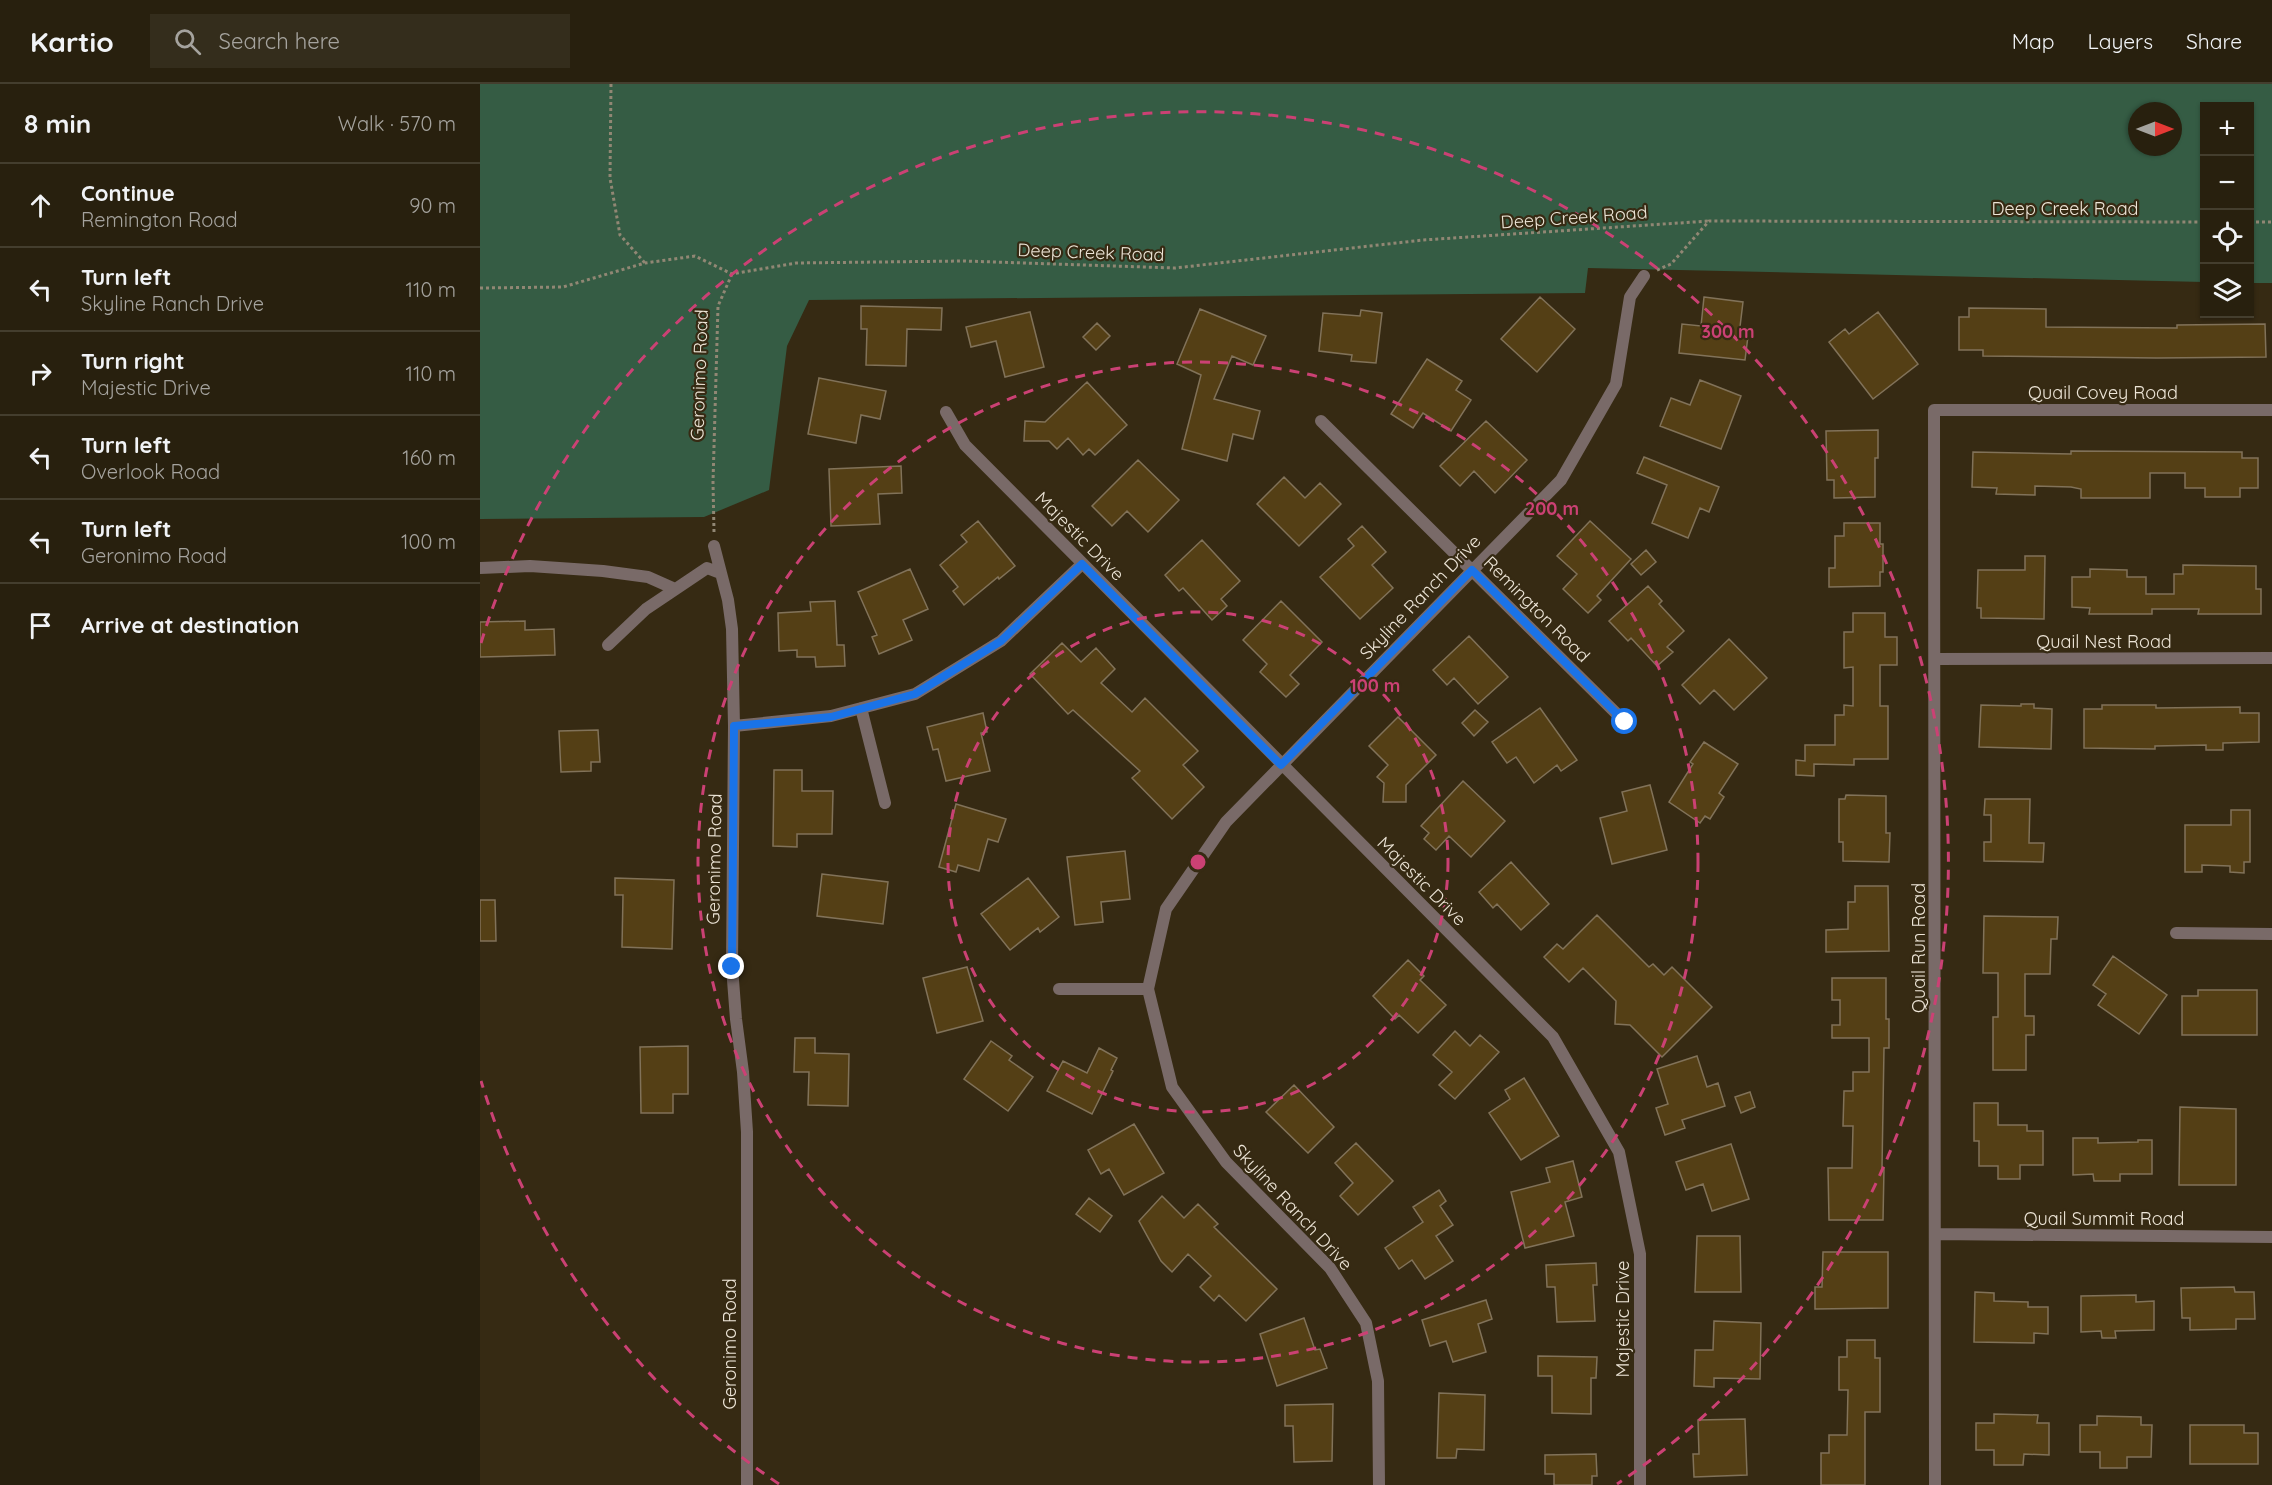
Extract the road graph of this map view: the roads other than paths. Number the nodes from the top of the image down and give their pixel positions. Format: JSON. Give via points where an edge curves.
{"nodes":[{"id":1,"x":1644,"y":276,"type":"road end"},
{"id":2,"x":1934,"y":410,"type":"joint"},
{"id":3,"x":2272,"y":410,"type":"edge"},
{"id":4,"x":946,"y":412,"type":"dead end"},
{"id":5,"x":1321,"y":422,"type":"dead end"},
{"id":6,"x":714,"y":546,"type":"road end"},
{"id":7,"x":1082,"y":564,"type":"junction"},
{"id":8,"x":480,"y":568,"type":"edge"},
{"id":9,"x":1472,"y":570,"type":"junction"},
{"id":10,"x":720,"y":573,"type":"junction"},
{"id":11,"x":675,"y":589,"type":"junction"},
{"id":12,"x":608,"y":645,"type":"dead end"},
{"id":13,"x":2272,"y":658,"type":"edge"},
{"id":14,"x":1935,"y":659,"type":"junction"},
{"id":15,"x":861,"y":708,"type":"junction"},
{"id":16,"x":1625,"y":722,"type":"dead end"},
{"id":17,"x":734,"y":726,"type":"junction"},
{"id":18,"x":1281,"y":765,"type":"junction"},
{"id":19,"x":885,"y":803,"type":"dead end"},
{"id":20,"x":2176,"y":933,"type":"dead end"},
{"id":21,"x":2272,"y":934,"type":"edge"},
{"id":22,"x":1148,"y":988,"type":"junction"},
{"id":23,"x":1059,"y":989,"type":"dead end"},
{"id":24,"x":1936,"y":1234,"type":"junction"},
{"id":25,"x":2272,"y":1237,"type":"edge"},
{"id":26,"x":747,"y":1485,"type":"edge"},
{"id":27,"x":1379,"y":1485,"type":"edge"},
{"id":28,"x":1640,"y":1485,"type":"edge"},
{"id":29,"x":1935,"y":1485,"type":"edge"}],
"edges":[{"from":1,"to":9,"type":"street","name":"Skyline Ranch Drive","via":[[1630,297],[1616,384],[1561,480]]},
{"from":2,"to":3,"type":"street","name":"Quail Covey Road"},
{"from":2,"to":14,"type":"street","name":"Quail Run Road"},
{"from":4,"to":7,"type":"street","name":"Majestic Drive","via":[[965,445]]},
{"from":5,"to":9,"type":"street","name":"Remington Road"},
{"from":6,"to":10,"type":"street","name":"Geronimo Road"},
{"from":7,"to":15,"type":"street","via":[[1001,641],[915,694]]},
{"from":7,"to":18,"type":"street","name":"Majestic Drive"},
{"from":8,"to":11,"type":"street","via":[[530,566],[603,571],[648,578]]},
{"from":9,"to":16,"type":"street","name":"Remington Road"},
{"from":9,"to":18,"type":"street","name":"Skyline Ranch Drive"},
{"from":10,"to":11,"type":"street","via":[[707,568]]},
{"from":10,"to":17,"type":"street","name":"Geronimo Road","via":[[732,629]]},
{"from":11,"to":12,"type":"street","via":[[646,609]]},
{"from":13,"to":14,"type":"street","name":"Quail Nest Road"},
{"from":14,"to":24,"type":"street","name":"Quail Run Road"},
{"from":15,"to":17,"type":"street","via":[[831,717]]},
{"from":15,"to":19,"type":"street"},
{"from":17,"to":26,"type":"street","name":"Geronimo Road","via":[[732,967],[747,1132]]},
{"from":18,"to":22,"type":"street","name":"Skyline Ranch Drive","via":[[1226,822],[1166,909]]},
{"from":18,"to":28,"type":"street","name":"Majestic Drive","via":[[1553,1037],[1619,1152],[1640,1254]]},
{"from":20,"to":21,"type":"street"},
{"from":22,"to":23,"type":"street"},
{"from":22,"to":27,"type":"street","name":"Skyline Ranch Drive","via":[[1172,1087],[1226,1162],[1330,1268],[1366,1323],[1378,1382]]},
{"from":24,"to":25,"type":"street","name":"Quail Summit Road"},
{"from":24,"to":29,"type":"street","name":"Quail Run Road"}]}
